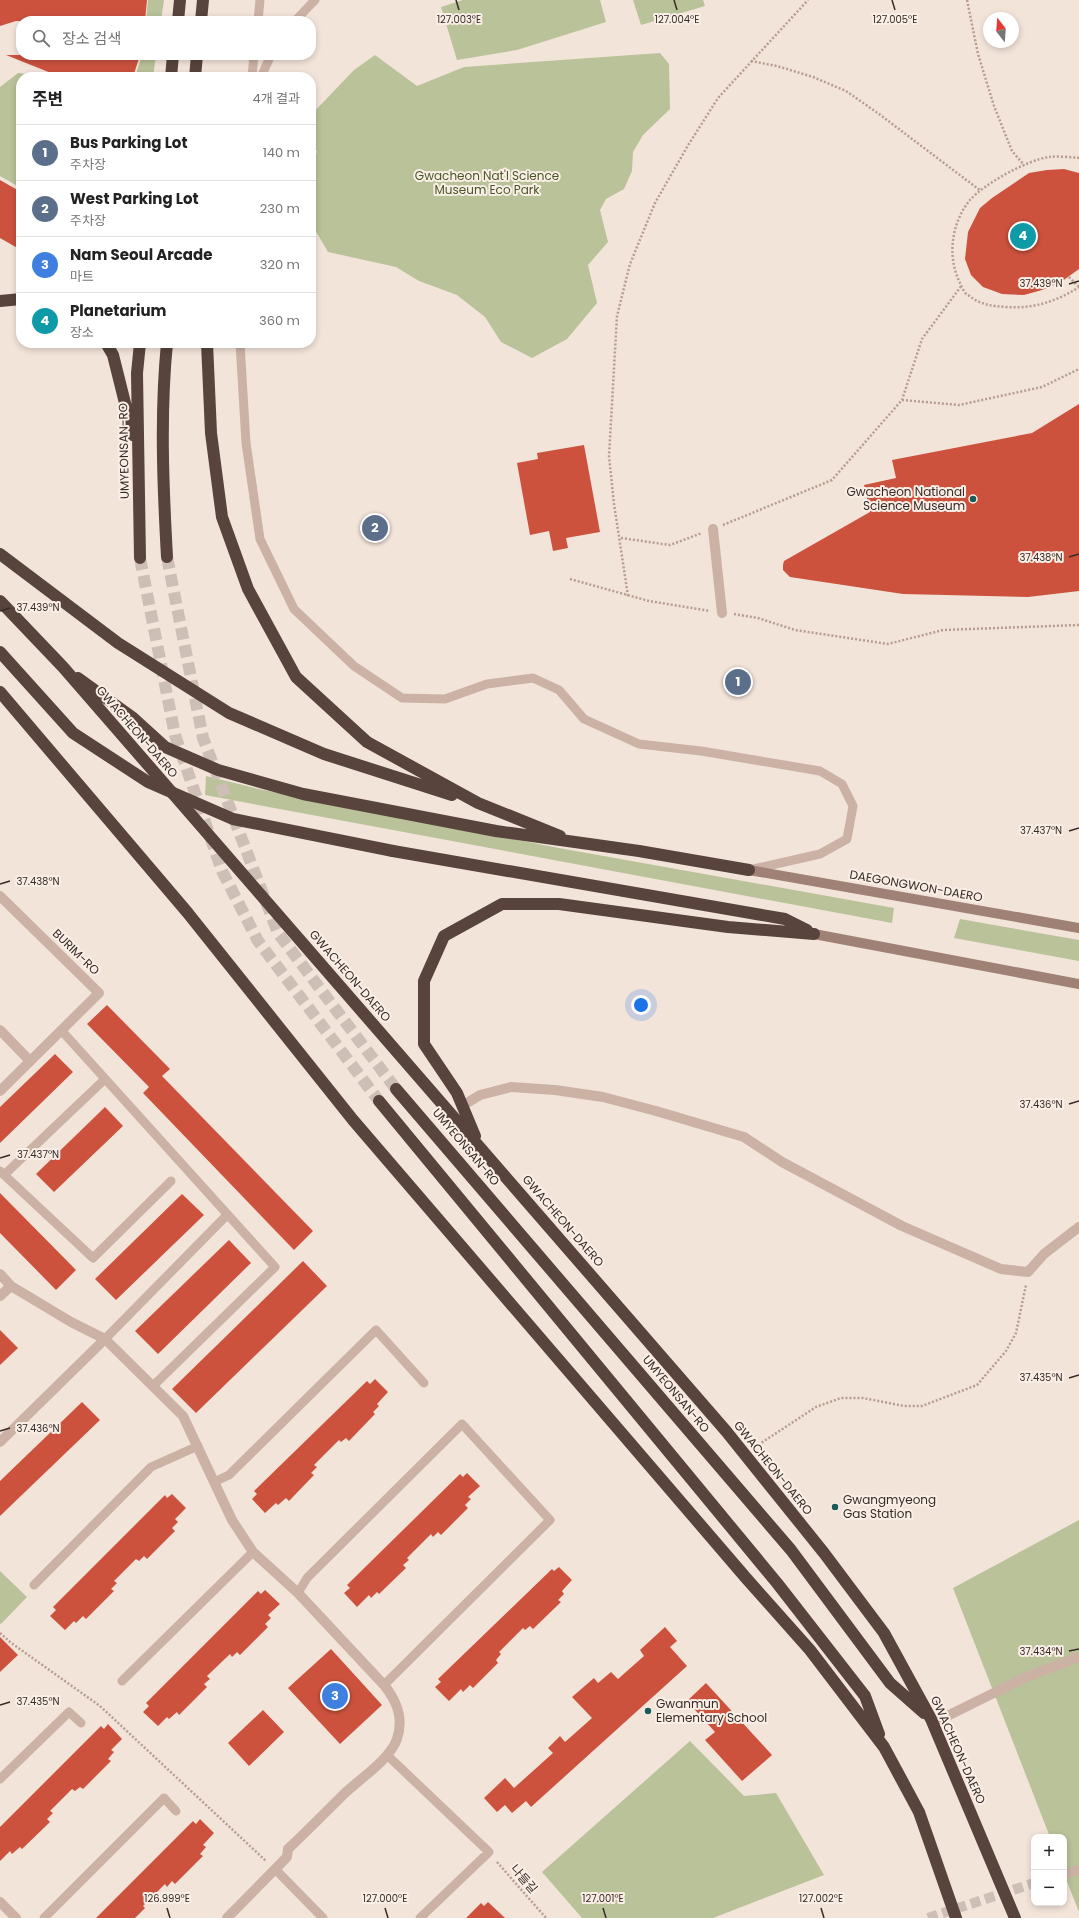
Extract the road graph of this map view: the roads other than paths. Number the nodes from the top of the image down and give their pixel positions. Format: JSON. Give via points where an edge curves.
{"nodes":[{"id":1,"x":180,"y":0,"type":"edge"},
{"id":2,"x":203,"y":0,"type":"edge"},
{"id":3,"x":260,"y":0,"type":"edge"},
{"id":4,"x":315,"y":0,"type":"edge"},
{"id":5,"x":178,"y":16,"type":"edge"},
{"id":6,"x":201,"y":16,"type":"edge"},
{"id":7,"x":258,"y":16,"type":"edge"},
{"id":8,"x":300,"y":16,"type":"edge"},
{"id":9,"x":173,"y":60,"type":"edge"},
{"id":10,"x":197,"y":60,"type":"edge"},
{"id":11,"x":254,"y":60,"type":"edge"},
{"id":12,"x":269,"y":60,"type":"edge"},
{"id":13,"x":172,"y":72,"type":"edge"},
{"id":14,"x":195,"y":72,"type":"edge"},
{"id":15,"x":252,"y":72,"type":"edge"},
{"id":16,"x":263,"y":72,"type":"edge"},
{"id":17,"x":16,"y":299,"type":"edge"},
{"id":18,"x":0,"y":301,"type":"edge"},
{"id":19,"x":109,"y":348,"type":"edge"},
{"id":20,"x":140,"y":348,"type":"edge"},
{"id":21,"x":167,"y":348,"type":"edge"},
{"id":22,"x":208,"y":348,"type":"edge"},
{"id":23,"x":240,"y":348,"type":"edge"},
{"id":24,"x":138,"y":455,"type":"junction"},
{"id":25,"x":713,"y":529,"type":"road end"},
{"id":26,"x":0,"y":554,"type":"edge"},
{"id":27,"x":167,"y":557,"type":"tunnel mouth"},
{"id":28,"x":140,"y":558,"type":"tunnel mouth"},
{"id":29,"x":0,"y":601,"type":"edge"},
{"id":30,"x":722,"y":612,"type":"road end"},
{"id":31,"x":0,"y":652,"type":"edge"},
{"id":32,"x":63,"y":667,"type":"junction"},
{"id":33,"x":0,"y":692,"type":"edge"},
{"id":34,"x":478,"y":803,"type":"junction"},
{"id":35,"x":578,"y":843,"type":"junction"},
{"id":36,"x":749,"y":870,"type":"junction"},
{"id":37,"x":0,"y":896,"type":"edge"},
{"id":38,"x":1079,"y":928,"type":"edge"},
{"id":39,"x":814,"y":934,"type":"junction"},
{"id":40,"x":1079,"y":984,"type":"edge"},
{"id":41,"x":0,"y":1030,"type":"edge"},
{"id":42,"x":61,"y":1030,"type":"junction"},
{"id":43,"x":30,"y":1061,"type":"junction"},
{"id":44,"x":105,"y":1079,"type":"junction"},
{"id":45,"x":396,"y":1089,"type":"tunnel mouth"},
{"id":46,"x":0,"y":1090,"type":"edge"},
{"id":47,"x":379,"y":1100,"type":"tunnel mouth"},
{"id":48,"x":462,"y":1106,"type":"junction"},
{"id":49,"x":480,"y":1146,"type":"junction"},
{"id":50,"x":2,"y":1173,"type":"edge"},
{"id":51,"x":171,"y":1181,"type":"dead end"},
{"id":52,"x":227,"y":1215,"type":"junction"},
{"id":53,"x":1079,"y":1227,"type":"edge"},
{"id":54,"x":0,"y":1274,"type":"edge"},
{"id":55,"x":11,"y":1286,"type":"junction"},
{"id":56,"x":0,"y":1296,"type":"edge"},
{"id":57,"x":105,"y":1339,"type":"junction"},
{"id":58,"x":424,"y":1383,"type":"dead end"},
{"id":59,"x":153,"y":1386,"type":"junction"},
{"id":60,"x":0,"y":1442,"type":"edge"},
{"id":61,"x":198,"y":1446,"type":"junction"},
{"id":62,"x":214,"y":1482,"type":"junction"},
{"id":63,"x":253,"y":1552,"type":"junction"},
{"id":64,"x":34,"y":1585,"type":"dead end"},
{"id":65,"x":298,"y":1593,"type":"junction"},
{"id":66,"x":1079,"y":1656,"type":"edge"},
{"id":67,"x":122,"y":1681,"type":"dead end"},
{"id":68,"x":384,"y":1685,"type":"junction"},
{"id":69,"x":932,"y":1721,"type":"junction"},
{"id":70,"x":81,"y":1723,"type":"dead end"},
{"id":71,"x":884,"y":1747,"type":"junction"},
{"id":72,"x":387,"y":1755,"type":"junction"},
{"id":73,"x":0,"y":1780,"type":"edge"},
{"id":74,"x":176,"y":1811,"type":"dead end"},
{"id":75,"x":275,"y":1869,"type":"junction"},
{"id":76,"x":1079,"y":1870,"type":"edge"},
{"id":77,"x":1067,"y":1873,"type":"edge"},
{"id":78,"x":0,"y":1902,"type":"edge"},
{"id":79,"x":16,"y":1918,"type":"edge"},
{"id":80,"x":44,"y":1918,"type":"edge"},
{"id":81,"x":227,"y":1918,"type":"edge"},
{"id":82,"x":322,"y":1918,"type":"edge"},
{"id":83,"x":420,"y":1918,"type":"edge"},
{"id":84,"x":956,"y":1918,"type":"edge"},
{"id":85,"x":1015,"y":1918,"type":"edge"}],
"edges":[{"from":1,"to":5,"type":"highway"},
{"from":2,"to":6,"type":"highway"},
{"from":3,"to":7,"type":"lane"},
{"from":4,"to":8,"type":"lane"},
{"from":9,"to":13,"type":"highway"},
{"from":10,"to":14,"type":"highway"},
{"from":11,"to":15,"type":"lane"},
{"from":12,"to":16,"type":"lane"},
{"from":17,"to":18,"type":"highway"},
{"from":19,"to":24,"type":"highway","via":[[113,355]]},
{"from":20,"to":24,"type":"highway","name":"UMYEONSAN-RO","via":[[137,373]]},
{"from":21,"to":27,"type":"highway","via":[[162,460]]},
{"from":22,"to":34,"type":"highway","via":[[211,433],[222,517],[248,589],[296,677],[367,742]]},
{"from":23,"to":36,"type":"lane","via":[[246,443],[260,539],[294,609],[354,666],[402,698],[445,700],[487,684],[533,678],[559,690],[584,719],[639,744],[701,751],[820,771],[842,784],[853,806],[847,839],[820,854]]},
{"from":24,"to":28,"type":"highway","name":"UMYEONSAN-RO"},
{"from":25,"to":30,"type":"street"},
{"from":26,"to":34,"type":"highway","via":[[118,643],[229,713],[324,754]]},
{"from":29,"to":32,"type":"highway","name":"GWACHEON-DAERO"},
{"from":31,"to":39,"type":"highway","bridge":true,"via":[[73,733],[148,782],[233,819],[393,851],[785,919]]},
{"from":32,"to":35,"type":"highway","via":[[132,717],[165,747],[218,770],[303,794],[496,831]]},
{"from":32,"to":49,"type":"highway","name":"GWACHEON-DAERO"},
{"from":33,"to":71,"type":"highway","via":[[187,912],[353,1120],[810,1650]]},
{"from":34,"to":35,"type":"highway"},
{"from":35,"to":36,"type":"highway"},
{"from":36,"to":38,"type":"street","name":"DAEGONGWON-DAERO"},
{"from":37,"to":42,"type":"street","name":"BURIM-RO","via":[[99,993]]},
{"from":39,"to":40,"type":"street"},
{"from":39,"to":48,"type":"highway","via":[[728,927],[559,904],[502,904],[444,936],[424,981],[424,1044],[457,1093]]},
{"from":41,"to":43,"type":"street"},
{"from":42,"to":43,"type":"street","name":"BURIM-RO"},
{"from":42,"to":44,"type":"lane"},
{"from":43,"to":46,"type":"street","name":"BURIM-RO"},
{"from":44,"to":50,"type":"lane"},
{"from":44,"to":52,"type":"lane"},
{"from":45,"to":69,"type":"highway","name":"UMYEONSAN-RO","via":[[791,1550],[890,1683]]},
{"from":47,"to":71,"type":"highway","via":[[777,1583],[864,1696]]},
{"from":48,"to":49,"type":"highway"},
{"from":48,"to":53,"type":"street","via":[[480,1095],[511,1087],[555,1090],[603,1097],[744,1137],[782,1162],[902,1226],[1001,1269],[1028,1272],[1044,1254]]},
{"from":49,"to":69,"type":"highway","name":"GWACHEON-DAERO","via":[[744,1454],[824,1553],[884,1632]]},
{"from":50,"to":51,"type":"lane","via":[[93,1258]]},
{"from":52,"to":57,"type":"lane"},
{"from":52,"to":59,"type":"lane","via":[[274,1267]]},
{"from":54,"to":55,"type":"street"},
{"from":55,"to":56,"type":"street"},
{"from":55,"to":57,"type":"street"},
{"from":57,"to":59,"type":"street"},
{"from":57,"to":60,"type":"street"},
{"from":58,"to":62,"type":"lane","via":[[376,1330],[229,1475]]},
{"from":59,"to":61,"type":"street","via":[[183,1416]]},
{"from":61,"to":62,"type":"street"},
{"from":61,"to":64,"type":"lane","via":[[151,1467]]},
{"from":62,"to":63,"type":"street","via":[[232,1520]]},
{"from":63,"to":65,"type":"street"},
{"from":63,"to":67,"type":"lane"},
{"from":65,"to":68,"type":"street"},
{"from":65,"to":68,"type":"lane","via":[[306,1578],[462,1424],[550,1520]]},
{"from":66,"to":69,"type":"street","via":[[1024,1678]]},
{"from":68,"to":72,"type":"street","via":[[394,1697],[400,1713],[397,1739]]},
{"from":69,"to":85,"type":"highway","name":"GWACHEON-DAERO"},
{"from":70,"to":73,"type":"lane","via":[[70,1712]]},
{"from":71,"to":84,"type":"highway","via":[[919,1812]]},
{"from":72,"to":75,"type":"street","via":[[288,1849],[287,1857]]},
{"from":72,"to":83,"type":"lane","via":[[488,1852]]},
{"from":74,"to":80,"type":"lane","via":[[164,1798]]},
{"from":75,"to":81,"type":"street"},
{"from":75,"to":82,"type":"lane"},
{"from":76,"to":77,"type":"street"},
{"from":78,"to":79,"type":"street"}]}
